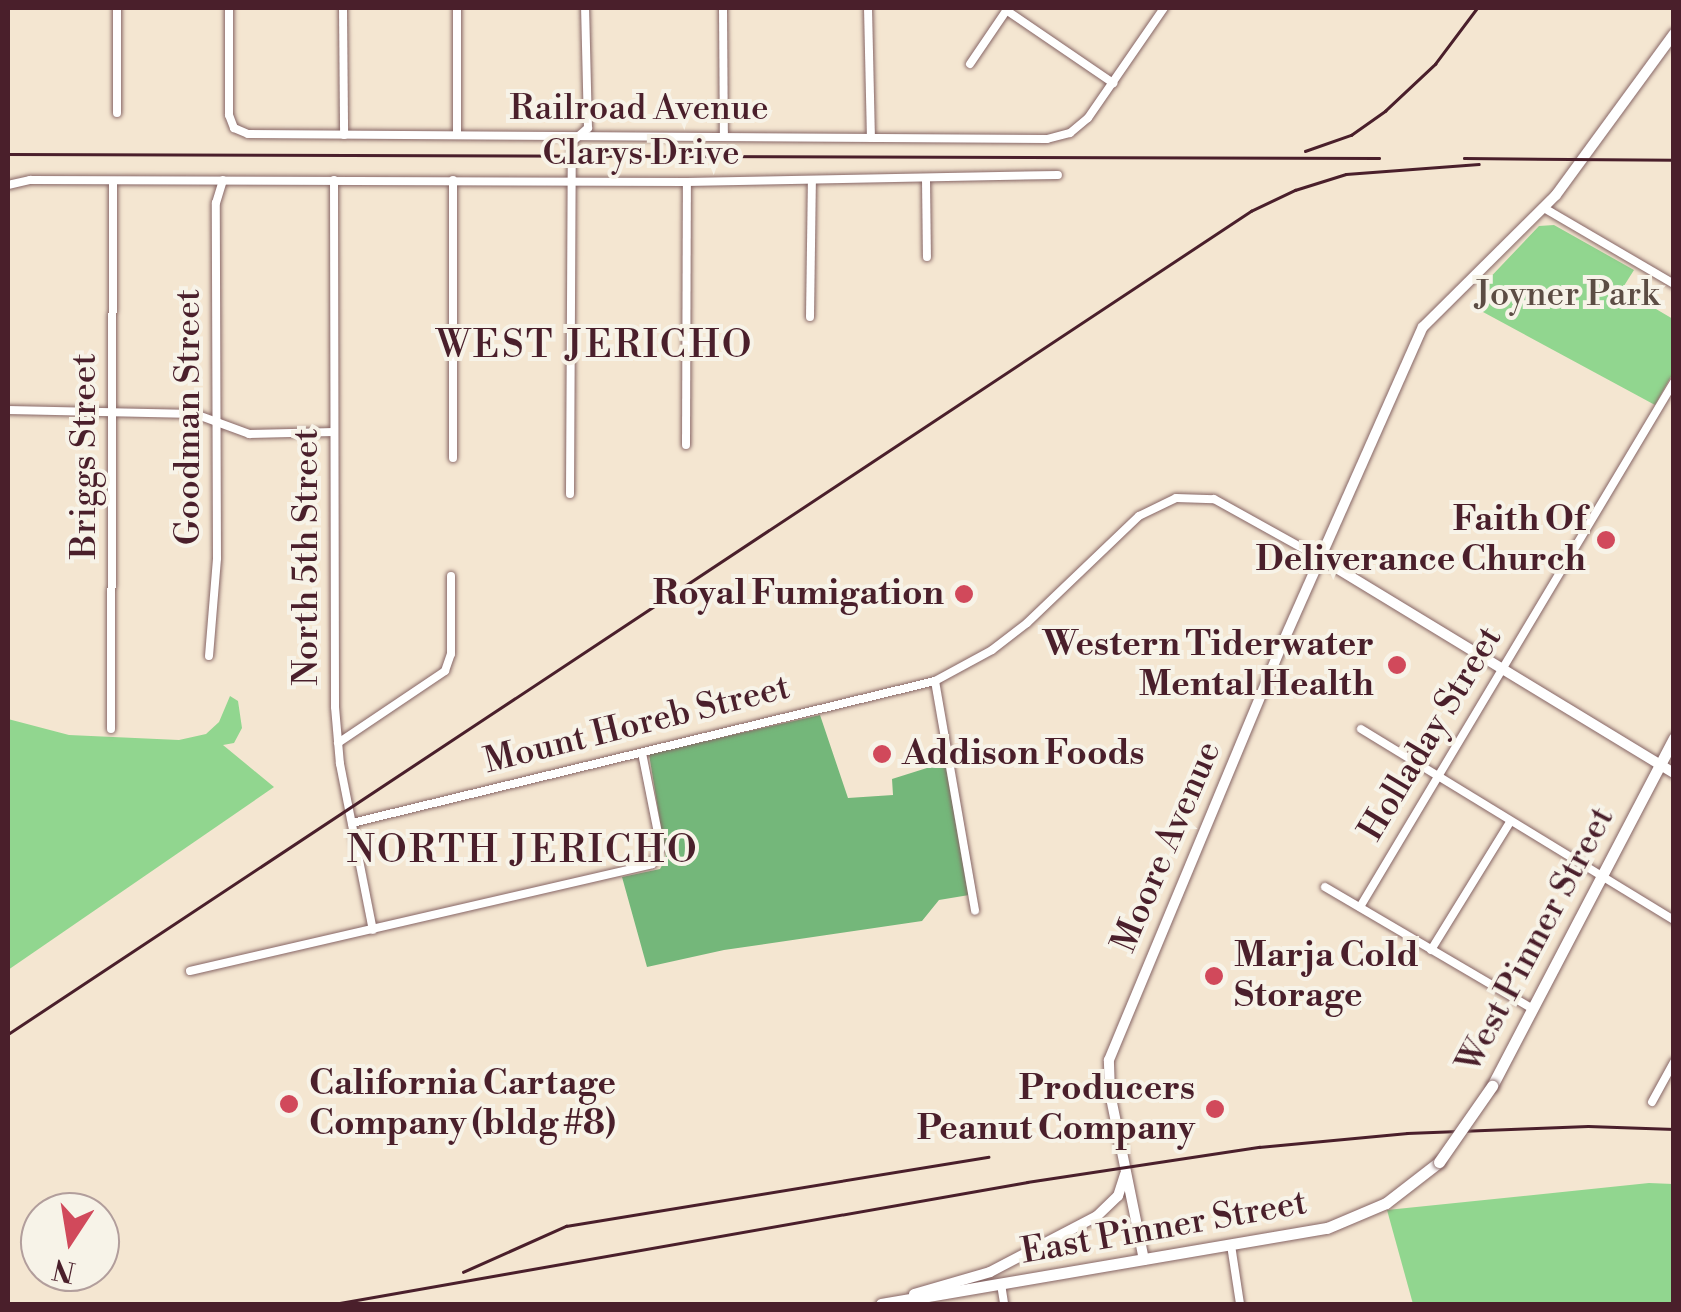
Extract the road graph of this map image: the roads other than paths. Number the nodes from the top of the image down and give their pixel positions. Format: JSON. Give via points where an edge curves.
{"nodes":[{"id":1,"x":117,"y":8,"type":"edge"},
{"id":2,"x":229,"y":8,"type":"edge"},
{"id":3,"x":343,"y":8,"type":"edge"},
{"id":4,"x":457,"y":8,"type":"edge"},
{"id":5,"x":585,"y":8,"type":"edge"},
{"id":6,"x":722,"y":8,"type":"edge"},
{"id":7,"x":868,"y":8,"type":"edge"},
{"id":8,"x":1164,"y":8,"type":"edge"},
{"id":9,"x":1007,"y":9,"type":"edge"},
{"id":10,"x":1674,"y":34,"type":"edge"},
{"id":11,"x":970,"y":64,"type":"dead end"},
{"id":12,"x":1113,"y":83,"type":"junction"},
{"id":13,"x":117,"y":112,"type":"dead end"},
{"id":14,"x":344,"y":135,"type":"junction"},
{"id":15,"x":457,"y":135,"type":"junction"},
{"id":16,"x":576,"y":136,"type":"junction"},
{"id":17,"x":724,"y":137,"type":"junction"},
{"id":18,"x":871,"y":138,"type":"junction"},
{"id":19,"x":1058,"y":176,"type":"dead end"},
{"id":20,"x":223,"y":180,"type":"junction"},
{"id":21,"x":334,"y":180,"type":"junction"},
{"id":22,"x":453,"y":180,"type":"junction"},
{"id":23,"x":926,"y":180,"type":"junction"},
{"id":24,"x":812,"y":181,"type":"junction"},
{"id":25,"x":572,"y":182,"type":"junction"},
{"id":26,"x":688,"y":182,"type":"junction"},
{"id":27,"x":114,"y":183,"type":"junction"},
{"id":28,"x":8,"y":185,"type":"edge"},
{"id":29,"x":1544,"y":208,"type":"junction"},
{"id":30,"x":927,"y":257,"type":"dead end"},
{"id":31,"x":1674,"y":284,"type":"edge"},
{"id":32,"x":810,"y":316,"type":"dead end"},
{"id":33,"x":1674,"y":382,"type":"edge"},
{"id":34,"x":8,"y":410,"type":"edge"},
{"id":35,"x":112,"y":412,"type":"junction"},
{"id":36,"x":216,"y":420,"type":"junction"},
{"id":37,"x":334,"y":432,"type":"junction"},
{"id":38,"x":686,"y":445,"type":"dead end"},
{"id":39,"x":452,"y":458,"type":"dead end"},
{"id":40,"x":570,"y":494,"type":"dead end"},
{"id":41,"x":1320,"y":558,"type":"junction"},
{"id":42,"x":451,"y":576,"type":"dead end"},
{"id":43,"x":208,"y":656,"type":"dead end"},
{"id":44,"x":1501,"y":670,"type":"junction"},
{"id":45,"x":935,"y":681,"type":"junction"},
{"id":46,"x":111,"y":729,"type":"dead end"},
{"id":47,"x":1361,"y":729,"type":"dead end"},
{"id":48,"x":1674,"y":738,"type":"edge"},
{"id":49,"x":338,"y":743,"type":"junction"},
{"id":50,"x":642,"y":753,"type":"junction"},
{"id":51,"x":1659,"y":765,"type":"junction"},
{"id":52,"x":1674,"y":772,"type":"edge"},
{"id":53,"x":1437,"y":778,"type":"junction"},
{"id":54,"x":1510,"y":822,"type":"junction"},
{"id":55,"x":352,"y":823,"type":"junction"},
{"id":56,"x":1600,"y":877,"type":"junction"},
{"id":57,"x":1325,"y":887,"type":"dead end"},
{"id":58,"x":1360,"y":908,"type":"junction"},
{"id":59,"x":975,"y":911,"type":"dead end"},
{"id":60,"x":1674,"y":920,"type":"edge"},
{"id":61,"x":374,"y":930,"type":"junction"},
{"id":62,"x":1432,"y":950,"type":"junction"},
{"id":63,"x":190,"y":971,"type":"dead end"},
{"id":64,"x":1533,"y":1009,"type":"junction"},
{"id":65,"x":1674,"y":1062,"type":"edge"},
{"id":66,"x":1652,"y":1102,"type":"dead end"},
{"id":67,"x":1439,"y":1162,"type":"joint"},
{"id":68,"x":1126,"y":1168,"type":"junction"},
{"id":69,"x":1231,"y":1245,"type":"junction"},
{"id":70,"x":1144,"y":1260,"type":"junction"},
{"id":71,"x":1001,"y":1284,"type":"junction"},
{"id":72,"x":870,"y":1304,"type":"edge"},
{"id":73,"x":881,"y":1304,"type":"edge"},
{"id":74,"x":1004,"y":1304,"type":"edge"},
{"id":75,"x":1240,"y":1304,"type":"edge"}],
"edges":[{"from":1,"to":13,"type":"street"},
{"from":2,"to":14,"type":"street","name":"Railroad Avenue","via":[[231,123],[240,132]]},
{"from":3,"to":14,"type":"street"},
{"from":4,"to":15,"type":"street"},
{"from":5,"to":16,"type":"street","via":[[588,128]]},
{"from":6,"to":17,"type":"street"},
{"from":7,"to":18,"type":"street"},
{"from":8,"to":12,"type":"street"},
{"from":9,"to":11,"type":"street"},
{"from":9,"to":12,"type":"street"},
{"from":10,"to":29,"type":"street","name":"Moore Avenue"},
{"from":12,"to":18,"type":"street","name":"Railroad Avenue","via":[[1079,127],[1047,139]]},
{"from":14,"to":15,"type":"street","name":"Railroad Avenue"},
{"from":15,"to":16,"type":"street","name":"Railroad Avenue"},
{"from":16,"to":17,"type":"street","name":"Railroad Avenue"},
{"from":16,"to":25,"type":"street"},
{"from":17,"to":18,"type":"street","name":"Railroad Avenue"},
{"from":19,"to":23,"type":"street","name":"Clarys Drive"},
{"from":20,"to":21,"type":"street","name":"Clarys Drive"},
{"from":20,"to":27,"type":"street","name":"Clarys Drive"},
{"from":20,"to":36,"type":"street","name":"Goodman Street","via":[[216,203]]},
{"from":21,"to":22,"type":"street","name":"Clarys Drive"},
{"from":21,"to":37,"type":"street","name":"North 5th Street"},
{"from":22,"to":25,"type":"street","name":"Clarys Drive"},
{"from":22,"to":39,"type":"street"},
{"from":23,"to":24,"type":"street","name":"Clarys Drive"},
{"from":23,"to":30,"type":"street"},
{"from":24,"to":26,"type":"street","name":"Clarys Drive"},
{"from":24,"to":32,"type":"street"},
{"from":25,"to":26,"type":"street","name":"Clarys Drive"},
{"from":25,"to":40,"type":"street"},
{"from":26,"to":38,"type":"street"},
{"from":27,"to":28,"type":"street","name":"Clarys Drive"},
{"from":27,"to":35,"type":"street","name":"Briggs Street"},
{"from":29,"to":31,"type":"street"},
{"from":29,"to":41,"type":"street","name":"Moore Avenue","via":[[1423,327]]},
{"from":33,"to":44,"type":"street","name":"Holladay Street"},
{"from":34,"to":35,"type":"street"},
{"from":35,"to":36,"type":"street"},
{"from":35,"to":46,"type":"street","name":"Briggs Street"},
{"from":36,"to":37,"type":"street","via":[[249,434]]},
{"from":36,"to":43,"type":"street","name":"Goodman Street","via":[[216,586]]},
{"from":37,"to":49,"type":"street","name":"North 5th Street"},
{"from":41,"to":44,"type":"street"},
{"from":41,"to":45,"type":"street","name":"Mount Horeb Street","via":[[1214,499],[1162,502],[1106,544],[1027,623]]},
{"from":41,"to":68,"type":"street","name":"Moore Avenue","via":[[1109,1060]]},
{"from":42,"to":49,"type":"street","via":[[445,670]]},
{"from":44,"to":51,"type":"street"},
{"from":44,"to":53,"type":"street","name":"Holladay Street"},
{"from":45,"to":50,"type":"street","name":"Mount Horeb Street"},
{"from":45,"to":59,"type":"street"},
{"from":47,"to":53,"type":"street"},
{"from":48,"to":51,"type":"main road","name":"West Pinner Street"},
{"from":49,"to":55,"type":"street","name":"North 5th Street"},
{"from":50,"to":55,"type":"street","name":"Mount Horeb Street"},
{"from":50,"to":61,"type":"street","via":[[661,848],[657,861]]},
{"from":51,"to":52,"type":"street"},
{"from":51,"to":56,"type":"main road","name":"West Pinner Street"},
{"from":53,"to":54,"type":"street"},
{"from":53,"to":58,"type":"street","name":"Holladay Street"},
{"from":54,"to":56,"type":"street"},
{"from":54,"to":62,"type":"street"},
{"from":55,"to":61,"type":"street","name":"North 5th Street"},
{"from":56,"to":60,"type":"street"},
{"from":56,"to":64,"type":"main road","name":"West Pinner Street"},
{"from":57,"to":58,"type":"street"},
{"from":58,"to":62,"type":"street"},
{"from":61,"to":63,"type":"street"},
{"from":62,"to":64,"type":"street"},
{"from":64,"to":67,"type":"main road","name":"West Pinner Street","bridge":true,"via":[[1466,1129]]},
{"from":65,"to":66,"type":"street"},
{"from":67,"to":69,"type":"main road","name":"East Pinner Street","via":[[1386,1203],[1326,1228]]},
{"from":68,"to":70,"type":"street","name":"Moore Avenue"},
{"from":68,"to":72,"type":"street","via":[[1118,1196],[1104,1211],[1045,1244],[969,1280]]},
{"from":69,"to":70,"type":"main road","name":"East Pinner Street"},
{"from":69,"to":75,"type":"street"},
{"from":70,"to":71,"type":"main road","name":"East Pinner Street"},
{"from":71,"to":73,"type":"main road","name":"East Pinner Street"},
{"from":71,"to":74,"type":"street"}]}
